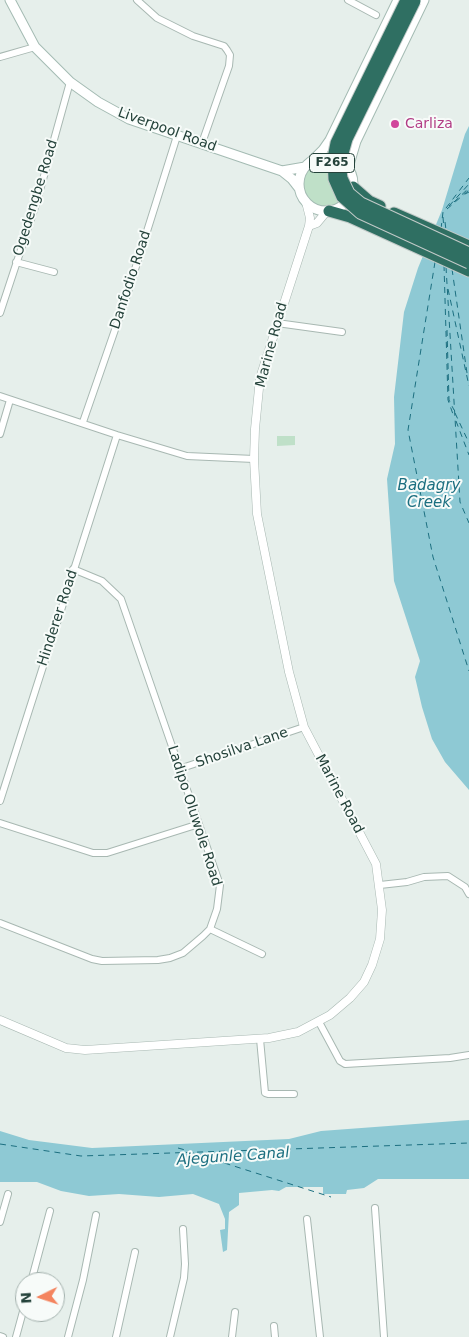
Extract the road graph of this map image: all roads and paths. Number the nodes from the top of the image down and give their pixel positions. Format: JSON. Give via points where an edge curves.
{"nodes":[{"id":1,"x":10,"y":0,"type":"edge"},
{"id":2,"x":137,"y":0,"type":"edge"},
{"id":3,"x":398,"y":0,"type":"edge"},
{"id":4,"x":415,"y":0,"type":"edge"},
{"id":5,"x":351,"y":1,"type":"edge"},
{"id":6,"x":376,"y":15,"type":"dead end"},
{"id":7,"x":35,"y":47,"type":"junction"},
{"id":8,"x":0,"y":57,"type":"edge"},
{"id":9,"x":70,"y":82,"type":"junction"},
{"id":10,"x":178,"y":136,"type":"junction"},
{"id":11,"x":202,"y":143,"type":"junction"},
{"id":12,"x":314,"y":160,"type":"junction"},
{"id":13,"x":306,"y":167,"type":"junction"},
{"id":14,"x":348,"y":168,"type":"junction"},
{"id":15,"x":282,"y":171,"type":"junction"},
{"id":16,"x":353,"y":187,"type":"junction"},
{"id":17,"x":300,"y":188,"type":"junction"},
{"id":18,"x":306,"y":202,"type":"junction"},
{"id":19,"x":328,"y":211,"type":"junction"},
{"id":20,"x":308,"y":226,"type":"junction"},
{"id":21,"x":469,"y":246,"type":"edge"},
{"id":22,"x":469,"y":253,"type":"edge"},
{"id":23,"x":16,"y":262,"type":"junction"},
{"id":24,"x":469,"y":263,"type":"edge"},
{"id":25,"x":469,"y":271,"type":"edge"},
{"id":26,"x":54,"y":272,"type":"dead end"},
{"id":27,"x":0,"y":313,"type":"edge"},
{"id":28,"x":278,"y":323,"type":"junction"},
{"id":29,"x":342,"y":332,"type":"dead end"},
{"id":30,"x":0,"y":396,"type":"edge"},
{"id":31,"x":10,"y":400,"type":"junction"},
{"id":32,"x":83,"y":422,"type":"junction"},
{"id":33,"x":0,"y":434,"type":"edge"},
{"id":34,"x":117,"y":435,"type":"junction"},
{"id":35,"x":254,"y":459,"type":"junction"},
{"id":36,"x":73,"y":569,"type":"junction"},
{"id":37,"x":304,"y":727,"type":"junction"},
{"id":38,"x":179,"y":769,"type":"junction"},
{"id":39,"x":0,"y":802,"type":"edge"},
{"id":40,"x":0,"y":823,"type":"edge"},
{"id":41,"x":200,"y":824,"type":"junction"},
{"id":42,"x":380,"y":885,"type":"junction"},
{"id":43,"x":469,"y":894,"type":"edge"},
{"id":44,"x":0,"y":923,"type":"edge"},
{"id":45,"x":210,"y":930,"type":"junction"},
{"id":46,"x":262,"y":954,"type":"dead end"},
{"id":47,"x":0,"y":1020,"type":"edge"},
{"id":48,"x":319,"y":1022,"type":"junction"},
{"id":49,"x":260,"y":1039,"type":"junction"},
{"id":50,"x":469,"y":1055,"type":"edge"},
{"id":51,"x":294,"y":1094,"type":"dead end"},
{"id":52,"x":8,"y":1194,"type":"dead end"},
{"id":53,"x":375,"y":1208,"type":"dead end"},
{"id":54,"x":50,"y":1211,"type":"dead end"},
{"id":55,"x":96,"y":1215,"type":"dead end"},
{"id":56,"x":307,"y":1219,"type":"dead end"},
{"id":57,"x":0,"y":1222,"type":"edge"},
{"id":58,"x":183,"y":1229,"type":"dead end"},
{"id":59,"x":135,"y":1252,"type":"dead end"},
{"id":60,"x":34,"y":1272,"type":"edge"},
{"id":61,"x":235,"y":1312,"type":"dead end"},
{"id":62,"x":20,"y":1322,"type":"edge"},
{"id":63,"x":274,"y":1326,"type":"dead end"},
{"id":64,"x":16,"y":1337,"type":"edge"},
{"id":65,"x":68,"y":1337,"type":"edge"},
{"id":66,"x":116,"y":1337,"type":"edge"},
{"id":67,"x":170,"y":1337,"type":"edge"},
{"id":68,"x":232,"y":1337,"type":"edge"},
{"id":69,"x":276,"y":1337,"type":"edge"},
{"id":70,"x":320,"y":1337,"type":"edge"},
{"id":71,"x":384,"y":1337,"type":"edge"}],
"edges":[{"from":1,"to":7,"type":"main road","name":"Liverpool Road"},
{"from":2,"to":11,"type":"street","via":[[157,18],[193,36],[224,46],[230,56]]},
{"from":3,"to":12,"type":"main road","via":[[330,140]]},
{"from":4,"to":14,"type":"main road","via":[[356,141]]},
{"from":4,"to":22,"type":"highway","number":"F265","bridge":true,"via":[[347,139],[340,164],[342,178],[349,193],[361,203]]},
{"from":4,"to":24,"type":"highway","number":"F265","bridge":true,"via":[[336,143],[334,179],[342,197],[360,213]]},
{"from":5,"to":6,"type":"street"},
{"from":7,"to":8,"type":"street"},
{"from":7,"to":9,"type":"main road","name":"Liverpool Road"},
{"from":9,"to":10,"type":"main road","name":"Liverpool Road","via":[[129,119]]},
{"from":9,"to":23,"type":"street","name":"Ogedengbe Road"},
{"from":10,"to":11,"type":"main road","name":"Liverpool Road"},
{"from":10,"to":32,"type":"street","name":"Danfodio Road"},
{"from":11,"to":15,"type":"main road","name":"Liverpool Road"},
{"from":12,"to":13,"type":"main road"},
{"from":12,"to":14,"type":"main road","via":[[332,158]]},
{"from":13,"to":15,"type":"main road","name":"Liverpool Road"},
{"from":13,"to":17,"type":"main road","via":[[301,175]]},
{"from":14,"to":16,"type":"main road"},
{"from":15,"to":17,"type":"main road","name":"Liverpool Road"},
{"from":16,"to":19,"type":"main road","via":[[347,201]]},
{"from":16,"to":21,"type":"highway","via":[[369,201]]},
{"from":17,"to":18,"type":"main road"},
{"from":18,"to":19,"type":"main road","via":[[314,209]]},
{"from":18,"to":20,"type":"street","via":[[310,218]]},
{"from":19,"to":20,"type":"street"},
{"from":19,"to":25,"type":"highway","via":[[340,213]]},
{"from":20,"to":28,"type":"street","name":"Marine Road"},
{"from":23,"to":26,"type":"street"},
{"from":23,"to":27,"type":"street","name":"Ogedengbe Road"},
{"from":28,"to":29,"type":"street"},
{"from":28,"to":35,"type":"street","name":"Marine Road","via":[[260,378]]},
{"from":30,"to":31,"type":"street"},
{"from":31,"to":32,"type":"street"},
{"from":31,"to":33,"type":"street"},
{"from":32,"to":34,"type":"street"},
{"from":34,"to":35,"type":"street","via":[[187,456]]},
{"from":34,"to":36,"type":"street","name":"Hinderer Road"},
{"from":35,"to":37,"type":"street","name":"Marine Road","via":[[257,514],[267,568]]},
{"from":36,"to":38,"type":"street","name":"Ladipo Oluwole Road","via":[[102,581],[121,599]]},
{"from":36,"to":39,"type":"street","name":"Hinderer Road"},
{"from":37,"to":38,"type":"street","name":"Shosilva Lane"},
{"from":37,"to":42,"type":"street","name":"Marine Road","via":[[376,864]]},
{"from":38,"to":41,"type":"street","name":"Ladipo Oluwole Road"},
{"from":40,"to":41,"type":"street","via":[[92,853],[112,852]]},
{"from":41,"to":45,"type":"street","name":"Ladipo Oluwole Road","via":[[220,885],[218,909]]},
{"from":42,"to":43,"type":"street","via":[[448,876],[465,887]]},
{"from":42,"to":48,"type":"street","name":"Marine Road","via":[[382,925],[372,965],[364,982],[350,998]]},
{"from":44,"to":45,"type":"street","via":[[102,961],[170,958],[183,953]]},
{"from":45,"to":46,"type":"street"},
{"from":47,"to":49,"type":"street","name":"Marine Road","via":[[66,1048],[85,1050]]},
{"from":48,"to":49,"type":"street","name":"Marine Road","via":[[298,1032]]},
{"from":48,"to":50,"type":"street","via":[[340,1061],[345,1064]]},
{"from":49,"to":51,"type":"street","via":[[265,1093]]},
{"from":52,"to":57,"type":"street"},
{"from":53,"to":71,"type":"street"},
{"from":54,"to":60,"type":"street"},
{"from":55,"to":65,"type":"street"},
{"from":56,"to":70,"type":"street"},
{"from":58,"to":67,"type":"street","via":[[184,1278]]},
{"from":59,"to":66,"type":"street"},
{"from":61,"to":68,"type":"street"},
{"from":62,"to":64,"type":"street"},
{"from":63,"to":69,"type":"street"}]}
